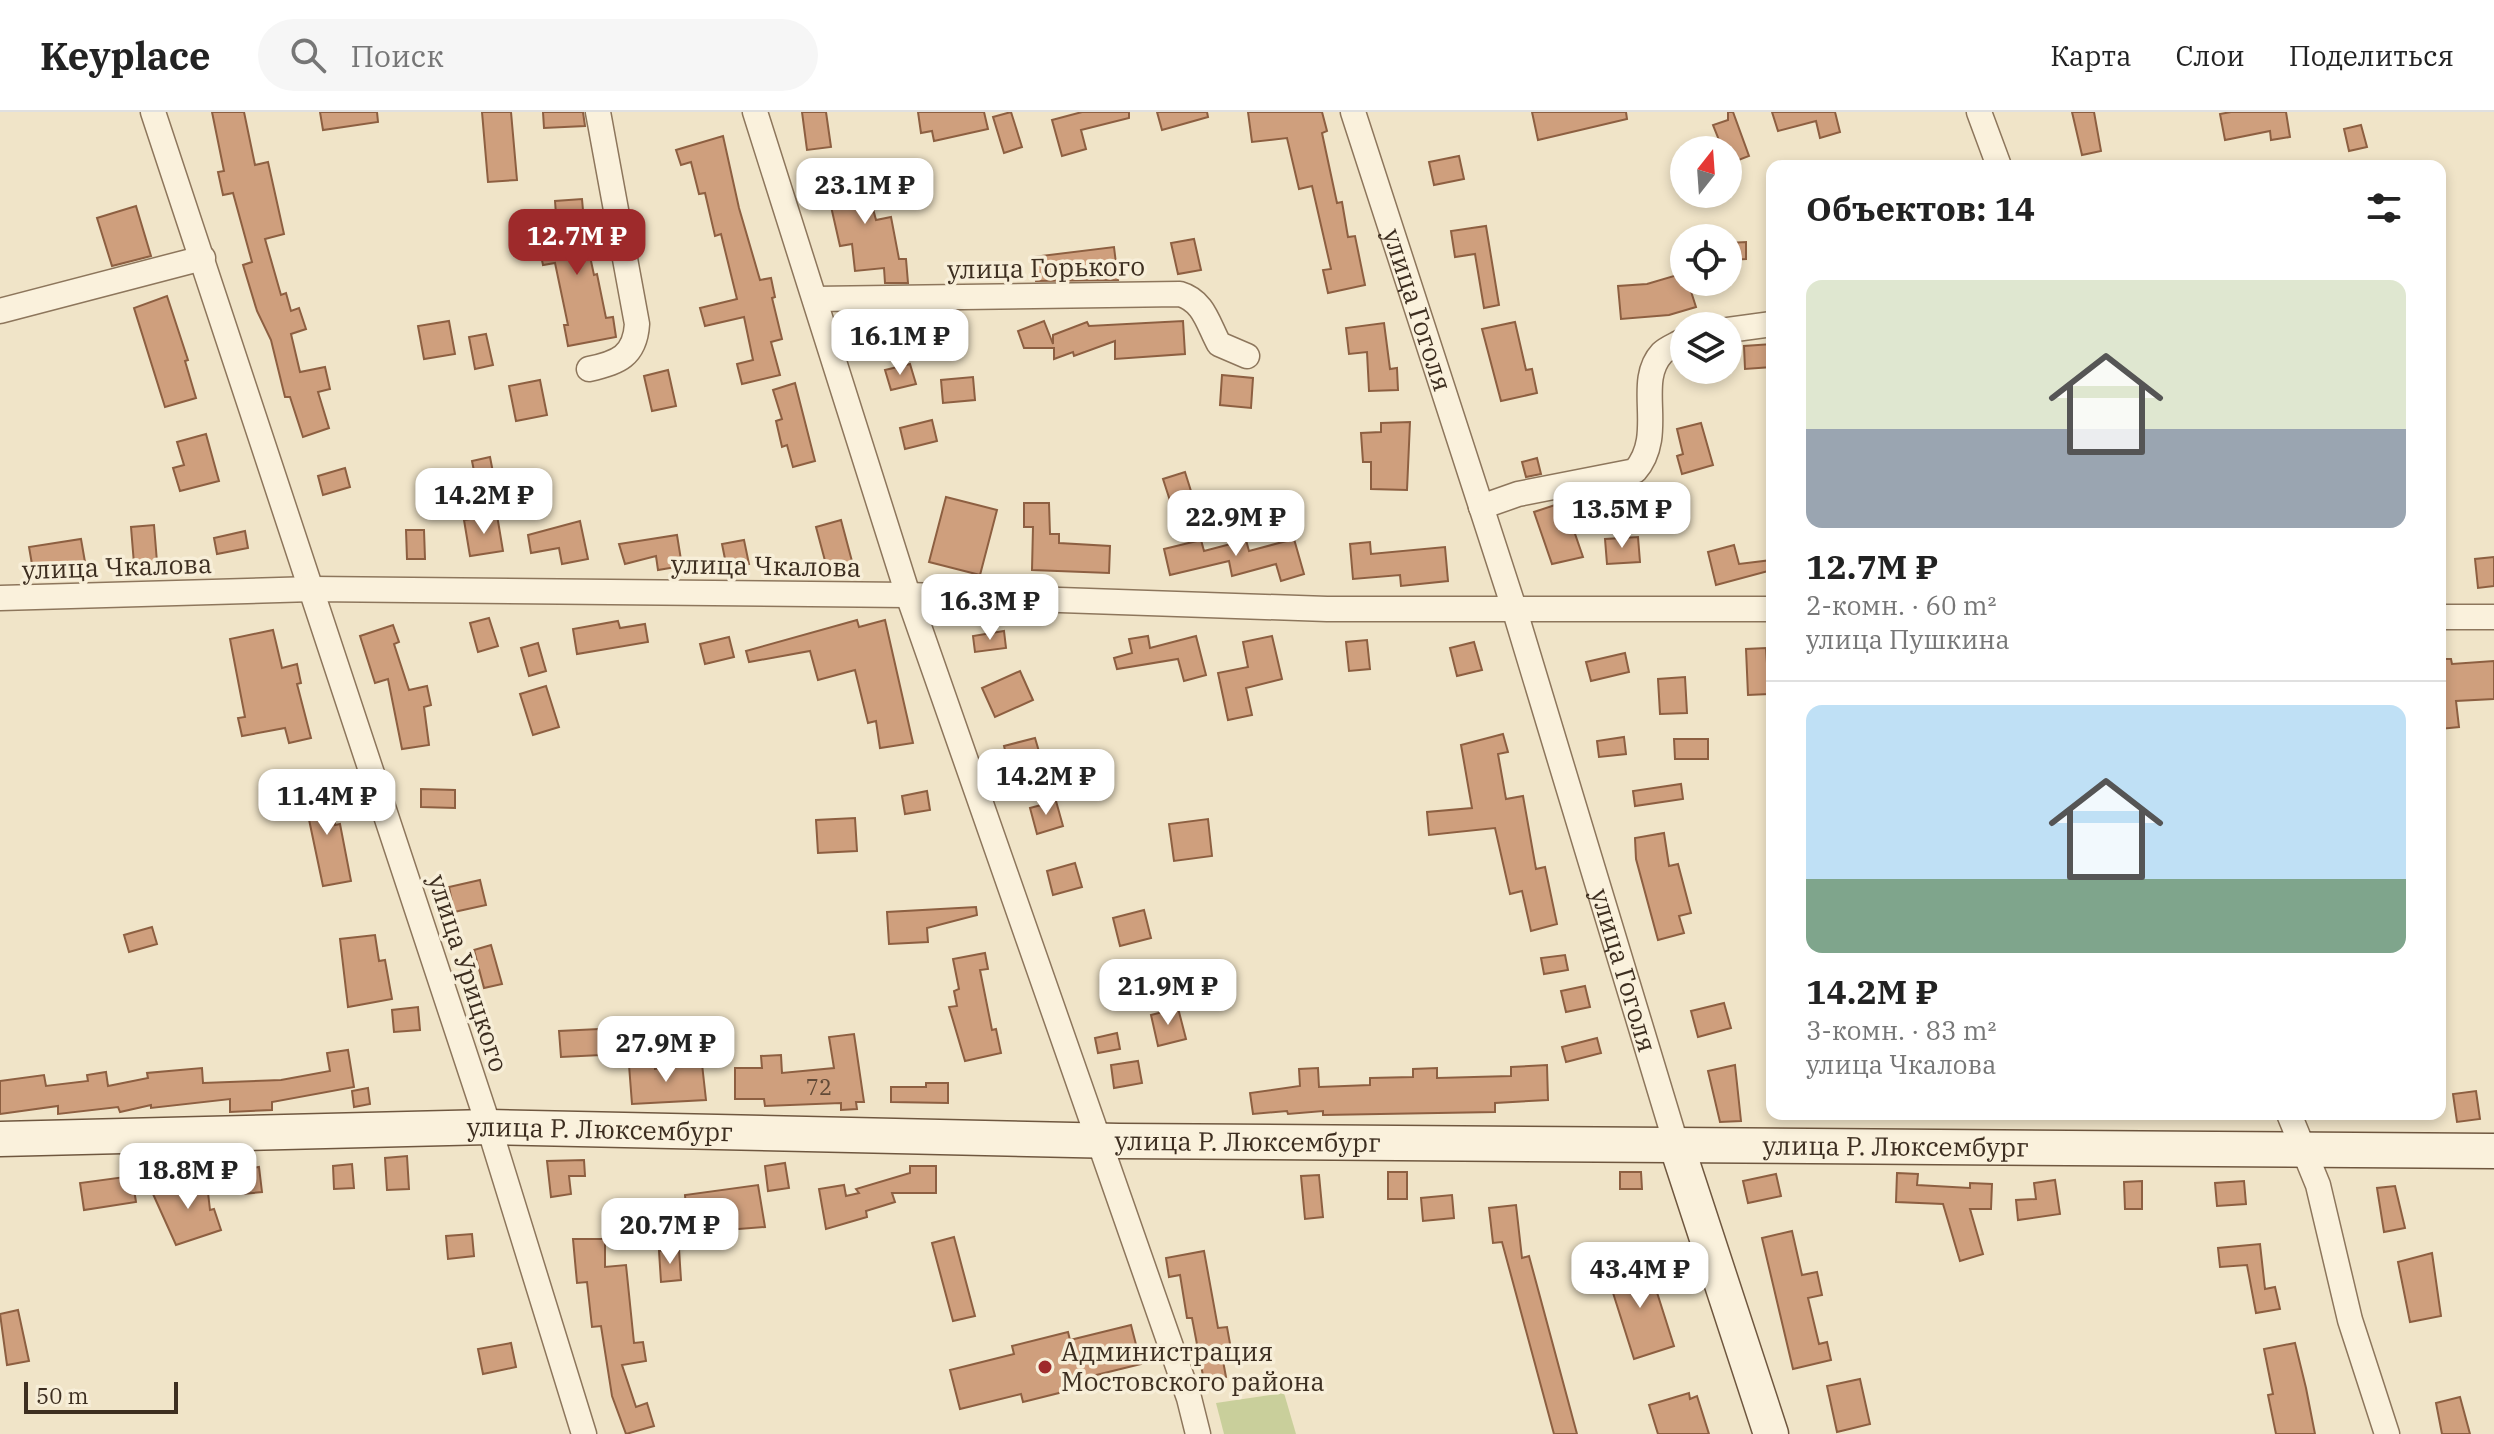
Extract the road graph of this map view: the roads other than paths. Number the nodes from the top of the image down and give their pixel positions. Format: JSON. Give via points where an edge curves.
{"nodes":[{"id":1,"x":153,"y":112,"type":"edge"},
{"id":2,"x":598,"y":112,"type":"edge"},
{"id":3,"x":755,"y":112,"type":"edge"},
{"id":4,"x":1353,"y":112,"type":"edge"},
{"id":5,"x":1979,"y":112,"type":"edge"},
{"id":6,"x":1997,"y":160,"type":"edge"},
{"id":7,"x":203,"y":258,"type":"junction"},
{"id":8,"x":815,"y":299,"type":"junction"},
{"id":9,"x":0,"y":311,"type":"edge"},
{"id":10,"x":1766,"y":325,"type":"edge"},
{"id":11,"x":1742,"y":328,"type":"edge"},
{"id":12,"x":1670,"y":348,"type":"edge"},
{"id":13,"x":1247,"y":356,"type":"dead end"},
{"id":14,"x":589,"y":369,"type":"dead end"},
{"id":15,"x":1481,"y":507,"type":"junction"},
{"id":16,"x":313,"y":589,"type":"junction"},
{"id":17,"x":908,"y":595,"type":"junction"},
{"id":18,"x":0,"y":598,"type":"edge"},
{"id":19,"x":1514,"y":608,"type":"junction"},
{"id":20,"x":1766,"y":609,"type":"edge"},
{"id":21,"x":2446,"y":617,"type":"edge"},
{"id":22,"x":2494,"y":617,"type":"edge"},
{"id":23,"x":2291,"y":1120,"type":"edge"},
{"id":24,"x":489,"y":1127,"type":"junction"},
{"id":25,"x":0,"y":1139,"type":"edge"},
{"id":26,"x":1096,"y":1139,"type":"junction"},
{"id":27,"x":1677,"y":1147,"type":"junction"},
{"id":28,"x":2302,"y":1149,"type":"junction"},
{"id":29,"x":2494,"y":1151,"type":"edge"},
{"id":30,"x":584,"y":1434,"type":"edge"},
{"id":31,"x":1198,"y":1434,"type":"edge"},
{"id":32,"x":1771,"y":1434,"type":"edge"},
{"id":33,"x":2387,"y":1434,"type":"edge"}],
"edges":[{"from":1,"to":7,"type":"street","name":"улица Урицкого"},
{"from":2,"to":14,"type":"street","via":[[637,324],[628,354],[618,363]]},
{"from":3,"to":8,"type":"street"},
{"from":4,"to":15,"type":"street","name":"улица Гоголя"},
{"from":5,"to":6,"type":"street"},
{"from":7,"to":9,"type":"street"},
{"from":7,"to":16,"type":"street","name":"улица Урицкого"},
{"from":8,"to":13,"type":"street","name":"улица Горького","via":[[1180,294],[1201,307],[1219,344]]},
{"from":8,"to":17,"type":"street"},
{"from":10,"to":11,"type":"street"},
{"from":12,"to":15,"type":"street","via":[[1650,377],[1647,457],[1635,471],[1518,494]]},
{"from":15,"to":19,"type":"street","name":"улица Гоголя"},
{"from":16,"to":17,"type":"street","name":"улица Чкалова"},
{"from":16,"to":18,"type":"street","name":"улица Чкалова"},
{"from":16,"to":24,"type":"street","name":"улица Урицкого"},
{"from":17,"to":19,"type":"street","name":"улица Чкалова","via":[[1327,609]]},
{"from":17,"to":26,"type":"street"},
{"from":19,"to":20,"type":"street","name":"улица Чкалова"},
{"from":19,"to":27,"type":"street","name":"улица Гоголя"},
{"from":21,"to":22,"type":"street"},
{"from":23,"to":28,"type":"street"},
{"from":24,"to":25,"type":"street","name":"улица Р. Люксембург"},
{"from":24,"to":26,"type":"street","name":"улица Р. Люксембург"},
{"from":24,"to":30,"type":"street","name":"улица Урицкого"},
{"from":26,"to":27,"type":"street","name":"улица Р. Люксембург"},
{"from":26,"to":31,"type":"street"},
{"from":27,"to":28,"type":"street","name":"улица Р. Люксембург"},
{"from":27,"to":32,"type":"street","name":"улица Гоголя"},
{"from":28,"to":29,"type":"street","name":"улица Р. Люксембург"},
{"from":28,"to":33,"type":"street","via":[[2318,1185],[2350,1320]]}]}
